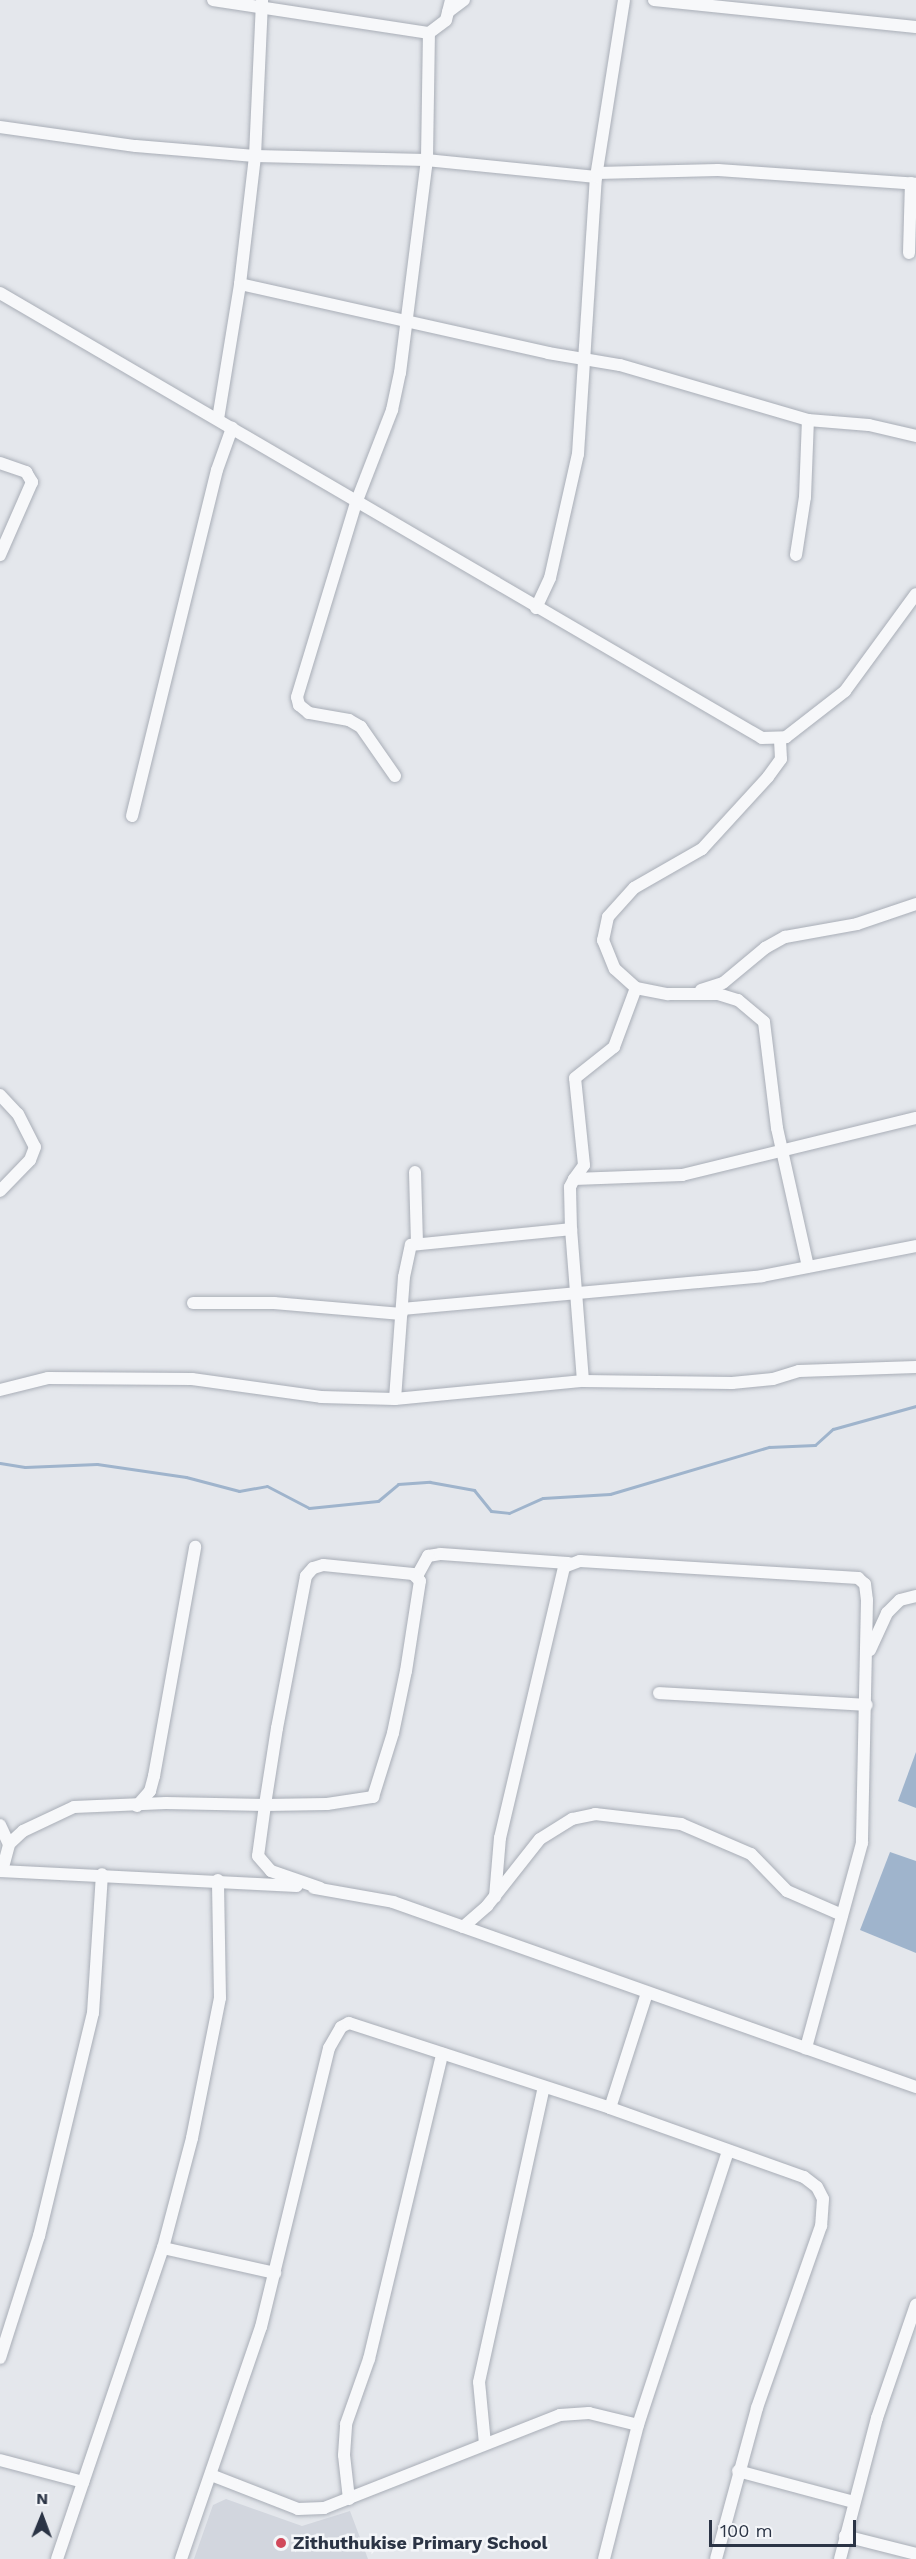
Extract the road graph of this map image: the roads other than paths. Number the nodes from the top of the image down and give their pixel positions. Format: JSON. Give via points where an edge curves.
{"nodes":[{"id":1,"x":213,"y":0,"type":"edge"},
{"id":2,"x":464,"y":0,"type":"edge"},
{"id":3,"x":624,"y":0,"type":"edge"},
{"id":4,"x":654,"y":0,"type":"edge"},
{"id":5,"x":262,"y":5,"type":"edge"},
{"id":6,"x":449,"y":6,"type":"edge"},
{"id":7,"x":916,"y":27,"type":"edge"},
{"id":8,"x":429,"y":33,"type":"junction"},
{"id":9,"x":0,"y":127,"type":"edge"},
{"id":10,"x":255,"y":156,"type":"junction"},
{"id":11,"x":426,"y":160,"type":"junction"},
{"id":12,"x":597,"y":175,"type":"junction"},
{"id":13,"x":913,"y":183,"type":"edge"},
{"id":14,"x":909,"y":253,"type":"dead end"},
{"id":15,"x":240,"y":284,"type":"junction"},
{"id":16,"x":0,"y":293,"type":"edge"},
{"id":17,"x":409,"y":322,"type":"junction"},
{"id":18,"x":585,"y":361,"type":"junction"},
{"id":19,"x":218,"y":419,"type":"junction"},
{"id":20,"x":808,"y":420,"type":"junction"},
{"id":21,"x":232,"y":428,"type":"junction"},
{"id":22,"x":916,"y":436,"type":"edge"},
{"id":23,"x":0,"y":463,"type":"edge"},
{"id":24,"x":356,"y":503,"type":"junction"},
{"id":25,"x":0,"y":555,"type":"edge"},
{"id":26,"x":796,"y":555,"type":"dead end"},
{"id":27,"x":916,"y":594,"type":"edge"},
{"id":28,"x":536,"y":608,"type":"junction"},
{"id":29,"x":780,"y":740,"type":"junction"},
{"id":30,"x":395,"y":776,"type":"dead end"},
{"id":31,"x":132,"y":816,"type":"dead end"},
{"id":32,"x":916,"y":904,"type":"edge"},
{"id":33,"x":636,"y":988,"type":"junction"},
{"id":34,"x":688,"y":994,"type":"junction"},
{"id":35,"x":0,"y":1095,"type":"edge"},
{"id":36,"x":916,"y":1118,"type":"edge"},
{"id":37,"x":782,"y":1152,"type":"junction"},
{"id":38,"x":415,"y":1172,"type":"dead end"},
{"id":39,"x":574,"y":1179,"type":"junction"},
{"id":40,"x":0,"y":1191,"type":"edge"},
{"id":41,"x":571,"y":1229,"type":"junction"},
{"id":42,"x":417,"y":1242,"type":"junction"},
{"id":43,"x":916,"y":1246,"type":"edge"},
{"id":44,"x":808,"y":1268,"type":"junction"},
{"id":45,"x":576,"y":1293,"type":"junction"},
{"id":46,"x":193,"y":1303,"type":"dead end"},
{"id":47,"x":402,"y":1311,"type":"junction"},
{"id":48,"x":916,"y":1368,"type":"edge"},
{"id":49,"x":583,"y":1381,"type":"junction"},
{"id":50,"x":0,"y":1390,"type":"edge"},
{"id":51,"x":395,"y":1398,"type":"junction"},
{"id":52,"x":195,"y":1547,"type":"dead end"},
{"id":53,"x":568,"y":1563,"type":"junction"},
{"id":54,"x":417,"y":1576,"type":"junction"},
{"id":55,"x":916,"y":1596,"type":"edge"},
{"id":56,"x":867,"y":1657,"type":"junction"},
{"id":57,"x":659,"y":1693,"type":"dead end"},
{"id":58,"x":867,"y":1705,"type":"junction"},
{"id":59,"x":265,"y":1805,"type":"junction"},
{"id":60,"x":137,"y":1806,"type":"junction"},
{"id":61,"x":0,"y":1825,"type":"edge"},
{"id":62,"x":9,"y":1844,"type":"junction"},
{"id":63,"x":1,"y":1871,"type":"edge"},
{"id":64,"x":102,"y":1874,"type":"junction"},
{"id":65,"x":218,"y":1880,"type":"junction"},
{"id":66,"x":320,"y":1888,"type":"junction"},
{"id":67,"x":495,"y":1897,"type":"junction"},
{"id":68,"x":842,"y":1915,"type":"junction"},
{"id":69,"x":463,"y":1927,"type":"junction"},
{"id":70,"x":647,"y":1993,"type":"junction"},
{"id":71,"x":807,"y":2048,"type":"junction"},
{"id":72,"x":442,"y":2054,"type":"junction"},
{"id":73,"x":544,"y":2087,"type":"junction"},
{"id":74,"x":916,"y":2087,"type":"edge"},
{"id":75,"x":610,"y":2108,"type":"junction"},
{"id":76,"x":728,"y":2151,"type":"junction"},
{"id":77,"x":163,"y":2248,"type":"junction"},
{"id":78,"x":275,"y":2273,"type":"junction"},
{"id":79,"x":916,"y":2305,"type":"edge"},
{"id":80,"x":0,"y":2358,"type":"edge"},
{"id":81,"x":638,"y":2425,"type":"junction"},
{"id":82,"x":484,"y":2444,"type":"junction"},
{"id":83,"x":0,"y":2460,"type":"edge"},
{"id":84,"x":738,"y":2471,"type":"junction"},
{"id":85,"x":211,"y":2475,"type":"junction"},
{"id":86,"x":83,"y":2482,"type":"junction"},
{"id":87,"x":349,"y":2499,"type":"junction"},
{"id":88,"x":854,"y":2502,"type":"junction"},
{"id":89,"x":845,"y":2536,"type":"junction"},
{"id":90,"x":916,"y":2554,"type":"edge"},
{"id":91,"x":57,"y":2559,"type":"edge"},
{"id":92,"x":181,"y":2559,"type":"edge"},
{"id":93,"x":604,"y":2559,"type":"edge"},
{"id":94,"x":716,"y":2559,"type":"edge"},
{"id":95,"x":840,"y":2559,"type":"edge"}],
"edges":[{"from":1,"to":5,"type":"street"},
{"from":2,"to":6,"type":"street"},
{"from":3,"to":12,"type":"street"},
{"from":4,"to":7,"type":"street"},
{"from":5,"to":8,"type":"street"},
{"from":5,"to":10,"type":"street"},
{"from":6,"to":8,"type":"street","via":[[446,20]]},
{"from":8,"to":11,"type":"street"},
{"from":9,"to":10,"type":"street","via":[[136,146]]},
{"from":10,"to":11,"type":"street"},
{"from":10,"to":15,"type":"street"},
{"from":11,"to":12,"type":"street"},
{"from":11,"to":17,"type":"street"},
{"from":12,"to":13,"type":"street","via":[[718,170]]},
{"from":12,"to":18,"type":"street"},
{"from":13,"to":14,"type":"street"},
{"from":15,"to":17,"type":"street"},
{"from":15,"to":19,"type":"street"},
{"from":16,"to":19,"type":"street"},
{"from":17,"to":18,"type":"street"},
{"from":17,"to":24,"type":"street","via":[[392,410]]},
{"from":18,"to":20,"type":"street","via":[[629,367]]},
{"from":18,"to":28,"type":"street","via":[[578,454],[548,586]]},
{"from":19,"to":21,"type":"street"},
{"from":20,"to":22,"type":"street","via":[[869,425]]},
{"from":20,"to":26,"type":"street","via":[[805,497]]},
{"from":21,"to":24,"type":"street"},
{"from":21,"to":31,"type":"street","via":[[217,470]]},
{"from":23,"to":25,"type":"street","via":[[26,472],[32,482]]},
{"from":24,"to":28,"type":"street"},
{"from":24,"to":30,"type":"street","via":[[298,701],[309,713],[358,725],[375,742]]},
{"from":27,"to":29,"type":"street","via":[[845,691],[809,722]]},
{"from":28,"to":29,"type":"street","via":[[750,734]]},
{"from":29,"to":33,"type":"street","via":[[778,765],[702,849],[656,872],[634,888],[608,917],[603,940],[606,954],[615,969]]},
{"from":32,"to":34,"type":"street","via":[[848,926],[785,937],[765,948],[723,983]]},
{"from":33,"to":34,"type":"street"},
{"from":33,"to":39,"type":"street","via":[[614,1047],[575,1078],[584,1165]]},
{"from":34,"to":37,"type":"street","via":[[718,994],[738,1000],[764,1022]]},
{"from":35,"to":40,"type":"street","via":[[18,1114],[35,1147],[30,1160]]},
{"from":36,"to":37,"type":"street"},
{"from":37,"to":39,"type":"street","via":[[672,1176]]},
{"from":37,"to":44,"type":"street"},
{"from":38,"to":42,"type":"street"},
{"from":39,"to":41,"type":"street","via":[[570,1187]]},
{"from":41,"to":42,"type":"street"},
{"from":41,"to":45,"type":"street"},
{"from":42,"to":47,"type":"street","via":[[407,1249]]},
{"from":43,"to":44,"type":"street"},
{"from":44,"to":45,"type":"street","via":[[762,1276]]},
{"from":45,"to":47,"type":"street"},
{"from":45,"to":49,"type":"street"},
{"from":46,"to":47,"type":"street","via":[[274,1303]]},
{"from":47,"to":51,"type":"street"},
{"from":48,"to":49,"type":"street","via":[[799,1371],[766,1381],[732,1383]]},
{"from":49,"to":51,"type":"street"},
{"from":50,"to":51,"type":"street","via":[[48,1378],[192,1379],[321,1397]]},
{"from":52,"to":60,"type":"street","via":[[154,1776],[150,1791]]},
{"from":53,"to":54,"type":"street","via":[[440,1554],[428,1556]]},
{"from":53,"to":56,"type":"street","via":[[854,1576],[867,1588]]},
{"from":53,"to":67,"type":"street","via":[[561,1574],[500,1838]]},
{"from":54,"to":59,"type":"street","via":[[420,1581],[406,1671],[377,1792],[363,1800]]},
{"from":54,"to":59,"type":"street","via":[[323,1565],[308,1571]]},
{"from":55,"to":56,"type":"street","via":[[900,1600],[887,1613]]},
{"from":56,"to":58,"type":"street"},
{"from":57,"to":58,"type":"street"},
{"from":58,"to":68,"type":"street","via":[[862,1843]]},
{"from":59,"to":60,"type":"street"},
{"from":59,"to":66,"type":"street","via":[[260,1862],[282,1876]]},
{"from":60,"to":62,"type":"street","via":[[74,1807],[23,1832]]},
{"from":61,"to":62,"type":"street"},
{"from":62,"to":63,"type":"street"},
{"from":63,"to":64,"type":"street"},
{"from":64,"to":65,"type":"street"},
{"from":64,"to":80,"type":"street","via":[[93,2013],[39,2236]]},
{"from":65,"to":66,"type":"street"},
{"from":65,"to":77,"type":"street","via":[[220,1998],[213,2044]]},
{"from":66,"to":69,"type":"street","via":[[393,1902]]},
{"from":67,"to":68,"type":"street","via":[[540,1839],[572,1820],[595,1814],[681,1824],[751,1854],[787,1891]]},
{"from":67,"to":69,"type":"street"},
{"from":68,"to":71,"type":"street"},
{"from":69,"to":70,"type":"street"},
{"from":70,"to":71,"type":"street"},
{"from":70,"to":75,"type":"street"},
{"from":71,"to":74,"type":"street"},
{"from":72,"to":73,"type":"street"},
{"from":72,"to":78,"type":"street","via":[[349,2023],[333,2037]]},
{"from":72,"to":87,"type":"street","via":[[369,2359],[346,2424],[344,2455]]},
{"from":73,"to":75,"type":"street"},
{"from":73,"to":82,"type":"street","via":[[480,2382]]},
{"from":75,"to":76,"type":"street"},
{"from":76,"to":81,"type":"street"},
{"from":76,"to":84,"type":"street","via":[[804,2177],[817,2187],[824,2210]]},
{"from":77,"to":78,"type":"street"},
{"from":77,"to":86,"type":"street"},
{"from":78,"to":85,"type":"street"},
{"from":79,"to":88,"type":"street"},
{"from":81,"to":82,"type":"street","via":[[575,2412]]},
{"from":81,"to":93,"type":"street"},
{"from":82,"to":87,"type":"street"},
{"from":83,"to":86,"type":"street"},
{"from":84,"to":88,"type":"street"},
{"from":84,"to":94,"type":"street"},
{"from":85,"to":87,"type":"street","via":[[298,2509],[324,2508]]},
{"from":85,"to":92,"type":"street"},
{"from":86,"to":91,"type":"street"},
{"from":88,"to":89,"type":"street"},
{"from":89,"to":90,"type":"street"},
{"from":89,"to":95,"type":"street"}]}
